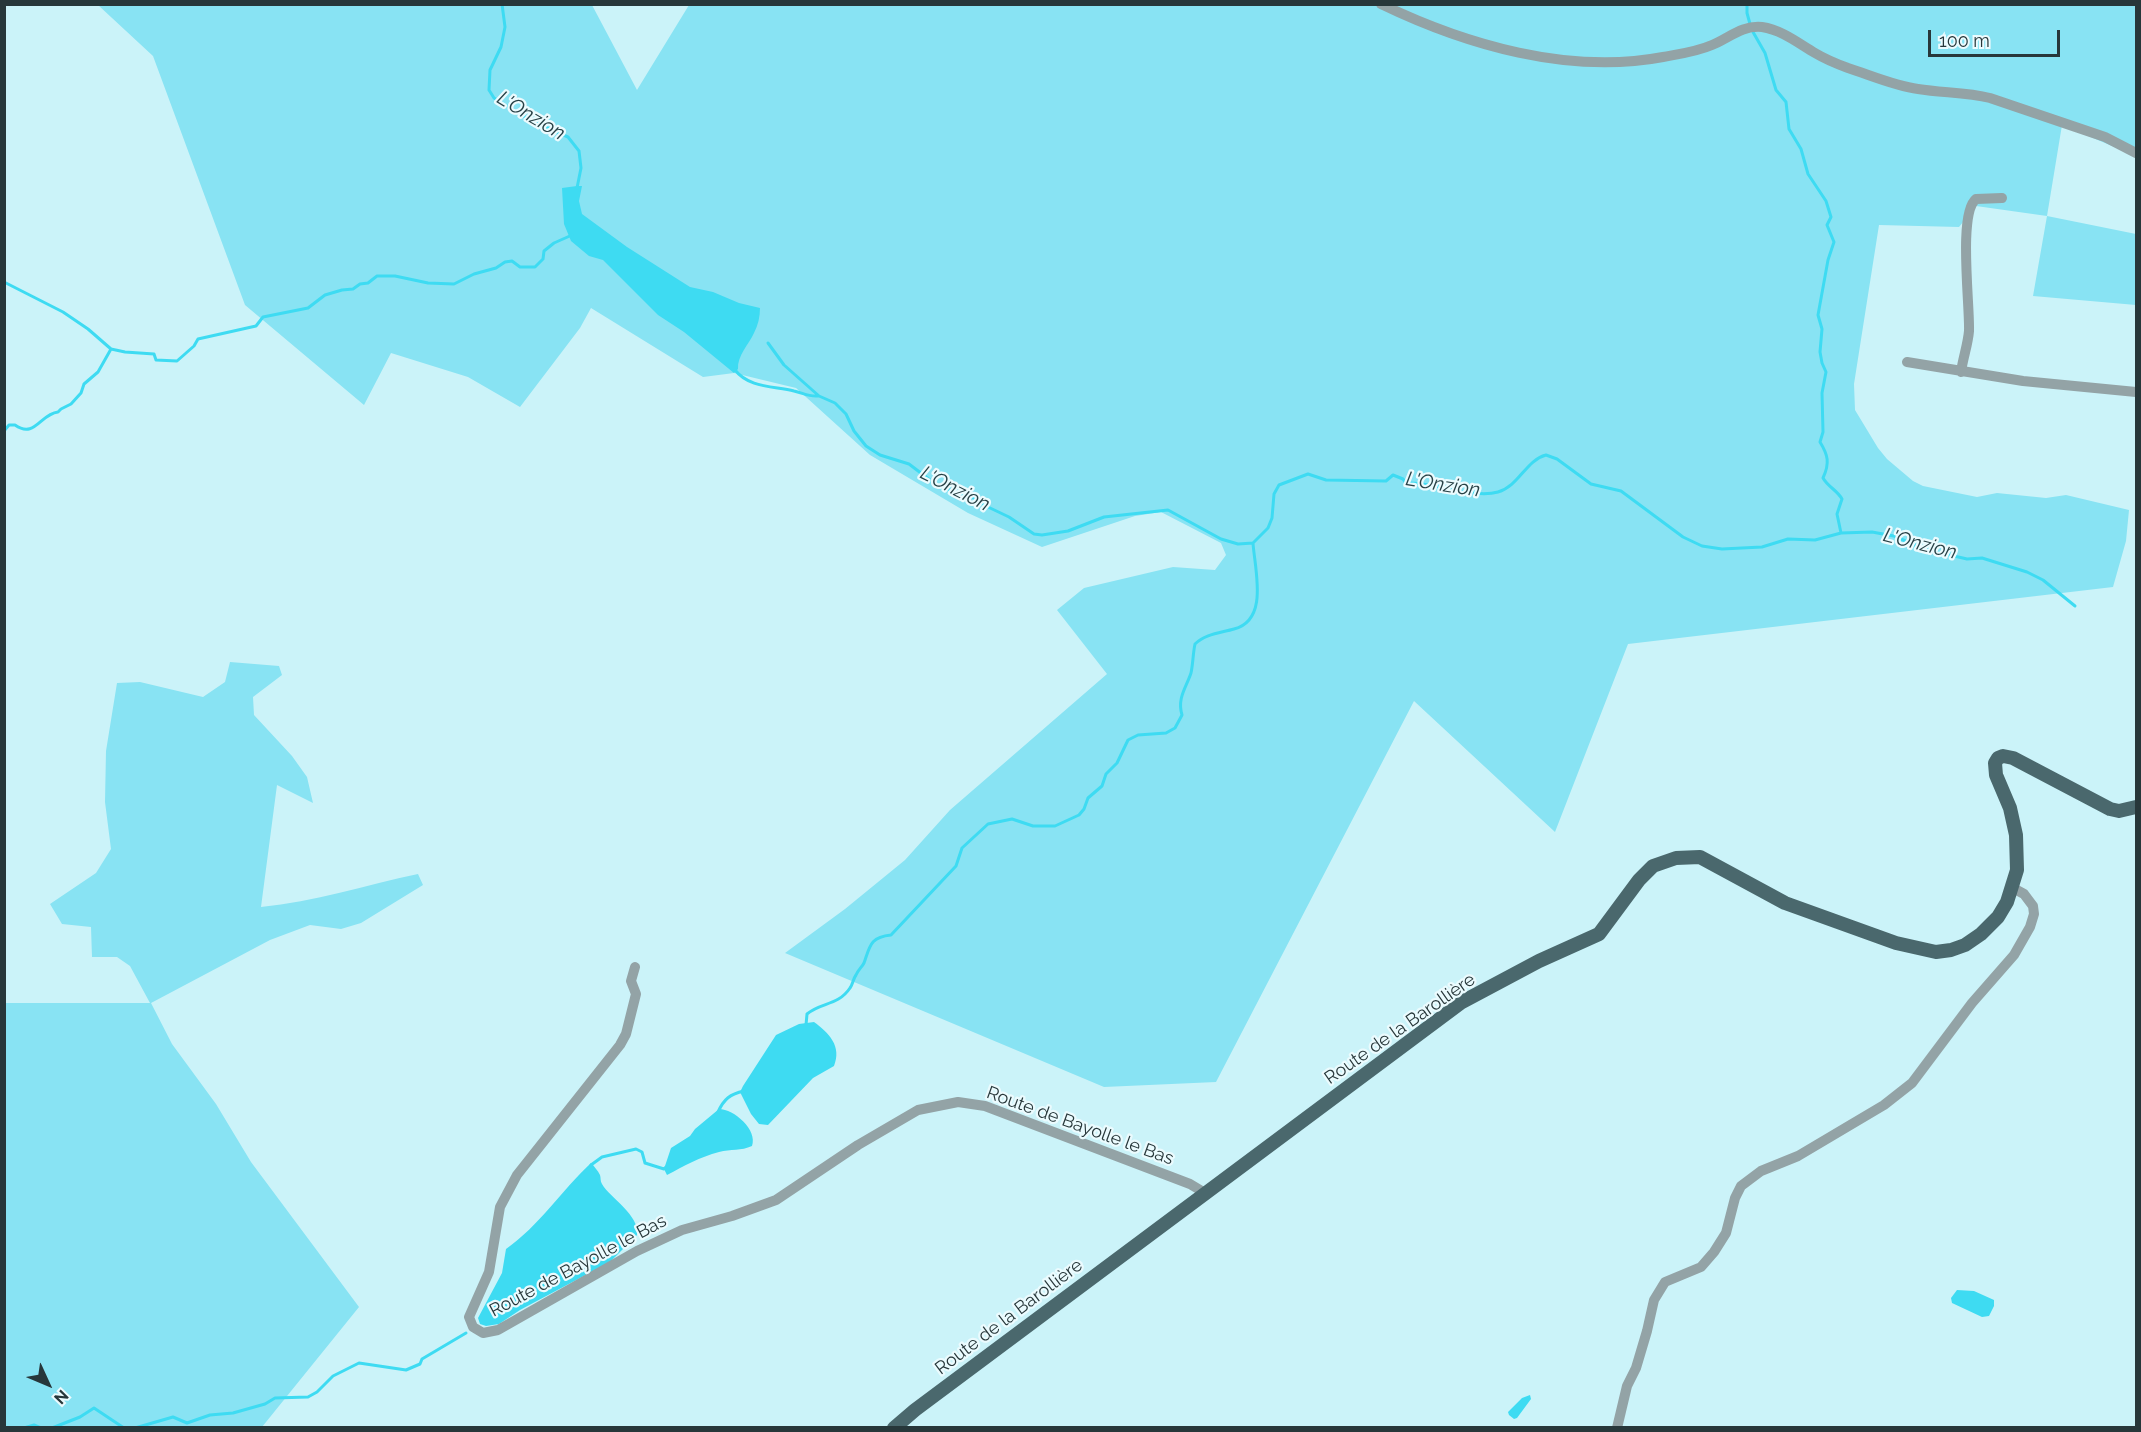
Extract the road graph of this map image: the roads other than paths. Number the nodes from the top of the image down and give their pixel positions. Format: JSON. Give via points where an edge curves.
{"nodes":[{"id":1,"x":1381,"y":4,"type":"edge"},
{"id":2,"x":2136,"y":153,"type":"edge"},
{"id":3,"x":2002,"y":198,"type":"dead end"},
{"id":4,"x":1907,"y":362,"type":"dead end"},
{"id":5,"x":1961,"y":372,"type":"junction"},
{"id":6,"x":2136,"y":392,"type":"edge"},
{"id":7,"x":2136,"y":807,"type":"edge"},
{"id":8,"x":2013,"y":888,"type":"junction"},
{"id":9,"x":635,"y":967,"type":"dead end"},
{"id":10,"x":1205,"y":1193,"type":"junction"},
{"id":11,"x":894,"y":1428,"type":"edge"},
{"id":12,"x":1617,"y":1428,"type":"edge"}],
"edges":[{"from":1,"to":2,"type":"street","via":[[1474,40],[1531,54],[1591,62],[1657,58],[1698,50],[1747,28],[1773,29],[1851,69],[1916,89],[1974,94],[2025,108],[2105,137]]},
{"from":3,"to":5,"type":"street","via":[[1976,199],[1969,209],[1969,331]]},
{"from":4,"to":5,"type":"street"},
{"from":5,"to":6,"type":"street"},
{"from":7,"to":8,"type":"main road","name":"Route de la Barollière","via":[[2110,809],[2013,758],[1998,758],[1996,775],[2010,808],[2018,852]]},
{"from":8,"to":10,"type":"main road","name":"Route de la Barollière","via":[[1998,917],[1981,934],[1965,945],[1936,952],[1896,943],[1785,903],[1700,857],[1676,858],[1653,866],[1599,934],[1462,1002]]},
{"from":8,"to":12,"type":"street","via":[[2025,894],[2032,906],[2030,927],[2014,955],[1912,1083],[1884,1105],[1798,1156],[1761,1171],[1742,1186],[1726,1233],[1714,1252],[1701,1267],[1665,1282],[1654,1300]]},
{"from":9,"to":10,"type":"street","name":"Route de Bayolle le Bas","via":[[631,981],[636,994],[620,1045],[517,1175],[500,1207],[489,1272],[469,1317],[473,1327],[483,1333],[498,1330],[637,1251],[682,1230],[776,1200],[918,1110],[958,1102],[984,1106]]},
{"from":10,"to":11,"type":"main road","name":"Route de la Barollière"}]}
